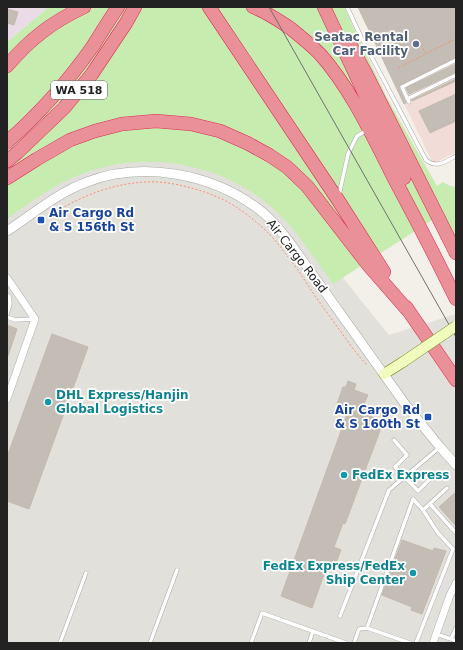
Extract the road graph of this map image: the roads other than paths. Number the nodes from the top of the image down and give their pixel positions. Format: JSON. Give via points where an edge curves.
{"nodes":[{"id":1,"x":84,"y":7,"type":"edge"},
{"id":2,"x":118,"y":7,"type":"edge"},
{"id":3,"x":135,"y":7,"type":"edge"},
{"id":4,"x":209,"y":7,"type":"edge"},
{"id":5,"x":324,"y":7,"type":"edge"},
{"id":6,"x":331,"y":7,"type":"edge"},
{"id":7,"x":347,"y":7,"type":"edge"},
{"id":8,"x":256,"y":8,"type":"edge"},
{"id":9,"x":456,"y":60,"type":"edge"},
{"id":10,"x":7,"y":66,"type":"edge"},
{"id":11,"x":456,"y":75,"type":"edge"},
{"id":12,"x":369,"y":129,"type":"junction"},
{"id":13,"x":7,"y":142,"type":"edge"},
{"id":14,"x":456,"y":156,"type":"edge"},
{"id":15,"x":7,"y":161,"type":"edge"},
{"id":16,"x":7,"y":178,"type":"edge"},
{"id":17,"x":338,"y":200,"type":"junction"},
{"id":18,"x":7,"y":231,"type":"edge"},
{"id":19,"x":456,"y":253,"type":"edge"},
{"id":20,"x":440,"y":267,"type":"junction"},
{"id":21,"x":7,"y":278,"type":"edge"},
{"id":22,"x":7,"y":294,"type":"edge"},
{"id":23,"x":456,"y":299,"type":"edge"},
{"id":24,"x":410,"y":313,"type":"junction"},
{"id":25,"x":7,"y":314,"type":"edge"},
{"id":26,"x":7,"y":317,"type":"edge"},
{"id":27,"x":35,"y":320,"type":"junction"},
{"id":28,"x":456,"y":326,"type":"edge"},
{"id":29,"x":384,"y":374,"type":"junction"},
{"id":30,"x":456,"y":380,"type":"edge"},
{"id":31,"x":10,"y":383,"type":"edge"},
{"id":32,"x":7,"y":398,"type":"edge"},
{"id":33,"x":394,"y":440,"type":"dead end"},
{"id":34,"x":440,"y":447,"type":"junction"},
{"id":35,"x":456,"y":465,"type":"edge"},
{"id":36,"x":435,"y":474,"type":"dead end"},
{"id":37,"x":405,"y":477,"type":"junction"},
{"id":38,"x":447,"y":488,"type":"dead end"},
{"id":39,"x":430,"y":504,"type":"junction"},
{"id":40,"x":423,"y":510,"type":"junction"},
{"id":41,"x":456,"y":533,"type":"edge"},
{"id":42,"x":453,"y":549,"type":"junction"},
{"id":43,"x":456,"y":553,"type":"edge"},
{"id":44,"x":177,"y":570,"type":"dead end"},
{"id":45,"x":86,"y":573,"type":"dead end"},
{"id":46,"x":456,"y":583,"type":"edge"},
{"id":47,"x":340,"y":616,"type":"dead end"},
{"id":48,"x":367,"y":628,"type":"junction"},
{"id":49,"x":456,"y":628,"type":"edge"},
{"id":50,"x":314,"y":631,"type":"junction"},
{"id":51,"x":436,"y":634,"type":"junction"},
{"id":52,"x":451,"y":640,"type":"junction"},
{"id":53,"x":456,"y":641,"type":"edge"},
{"id":54,"x":60,"y":643,"type":"edge"},
{"id":55,"x":150,"y":643,"type":"edge"},
{"id":56,"x":251,"y":643,"type":"edge"},
{"id":57,"x":309,"y":643,"type":"edge"},
{"id":58,"x":346,"y":643,"type":"edge"},
{"id":59,"x":354,"y":643,"type":"edge"},
{"id":60,"x":410,"y":643,"type":"edge"},
{"id":61,"x":416,"y":643,"type":"edge"},
{"id":62,"x":433,"y":643,"type":"edge"}],
"edges":[{"from":1,"to":10,"type":"highway","via":[[41,32]]},
{"from":2,"to":13,"type":"highway","number":"WA 518","via":[[59,90]]},
{"from":3,"to":15,"type":"highway","number":"WA 518","via":[[92,74],[64,108]]},
{"from":4,"to":17,"type":"highway"},
{"from":5,"to":20,"type":"highway","via":[[435,244]]},
{"from":6,"to":19,"type":"highway"},
{"from":7,"to":14,"type":"lane","via":[[426,160],[438,165]]},
{"from":8,"to":12,"type":"highway","via":[[274,17],[319,54],[348,92]]},
{"from":9,"to":11,"type":"lane","via":[[402,87],[408,100]]},
{"from":12,"to":17,"type":"lane","via":[[357,136],[348,154]]},
{"from":12,"to":20,"type":"highway"},
{"from":16,"to":24,"type":"highway","via":[[70,140],[122,124],[156,121],[191,124],[220,131],[269,154],[307,186]]},
{"from":17,"to":24,"type":"highway"},
{"from":18,"to":29,"type":"street","name":"Air Cargo Road","via":[[63,193],[106,177],[130,172],[168,173],[214,184],[238,195],[258,208],[274,223]]},
{"from":20,"to":23,"type":"highway"},
{"from":21,"to":27,"type":"street"},
{"from":22,"to":25,"type":"lane","via":[[10,304]]},
{"from":24,"to":30,"type":"highway"},
{"from":26,"to":27,"type":"lane","via":[[15,320]]},
{"from":27,"to":31,"type":"street"},
{"from":28,"to":29,"type":"main road","bridge":true},
{"from":29,"to":34,"type":"street","name":"Air Cargo Road"},
{"from":31,"to":32,"type":"street"},
{"from":33,"to":37,"type":"lane","via":[[407,455],[395,467]]},
{"from":34,"to":35,"type":"street","name":"Air Cargo Road"},
{"from":34,"to":37,"type":"lane"},
{"from":36,"to":37,"type":"lane","via":[[418,491]]},
{"from":37,"to":47,"type":"lane","via":[[389,490]]},
{"from":38,"to":39,"type":"lane"},
{"from":39,"to":40,"type":"lane"},
{"from":39,"to":41,"type":"lane"},
{"from":40,"to":42,"type":"lane","via":[[438,533]]},
{"from":40,"to":48,"type":"lane","via":[[413,499]]},
{"from":42,"to":43,"type":"lane"},
{"from":42,"to":61,"type":"lane"},
{"from":44,"to":55,"type":"lane"},
{"from":45,"to":54,"type":"lane"},
{"from":46,"to":51,"type":"street"},
{"from":48,"to":59,"type":"lane","via":[[359,629]]},
{"from":48,"to":60,"type":"lane"},
{"from":49,"to":52,"type":"lane"},
{"from":50,"to":56,"type":"lane","via":[[262,613]]},
{"from":50,"to":57,"type":"lane"},
{"from":50,"to":58,"type":"lane"},
{"from":51,"to":52,"type":"lane"},
{"from":51,"to":62,"type":"street"},
{"from":52,"to":53,"type":"lane"}]}
